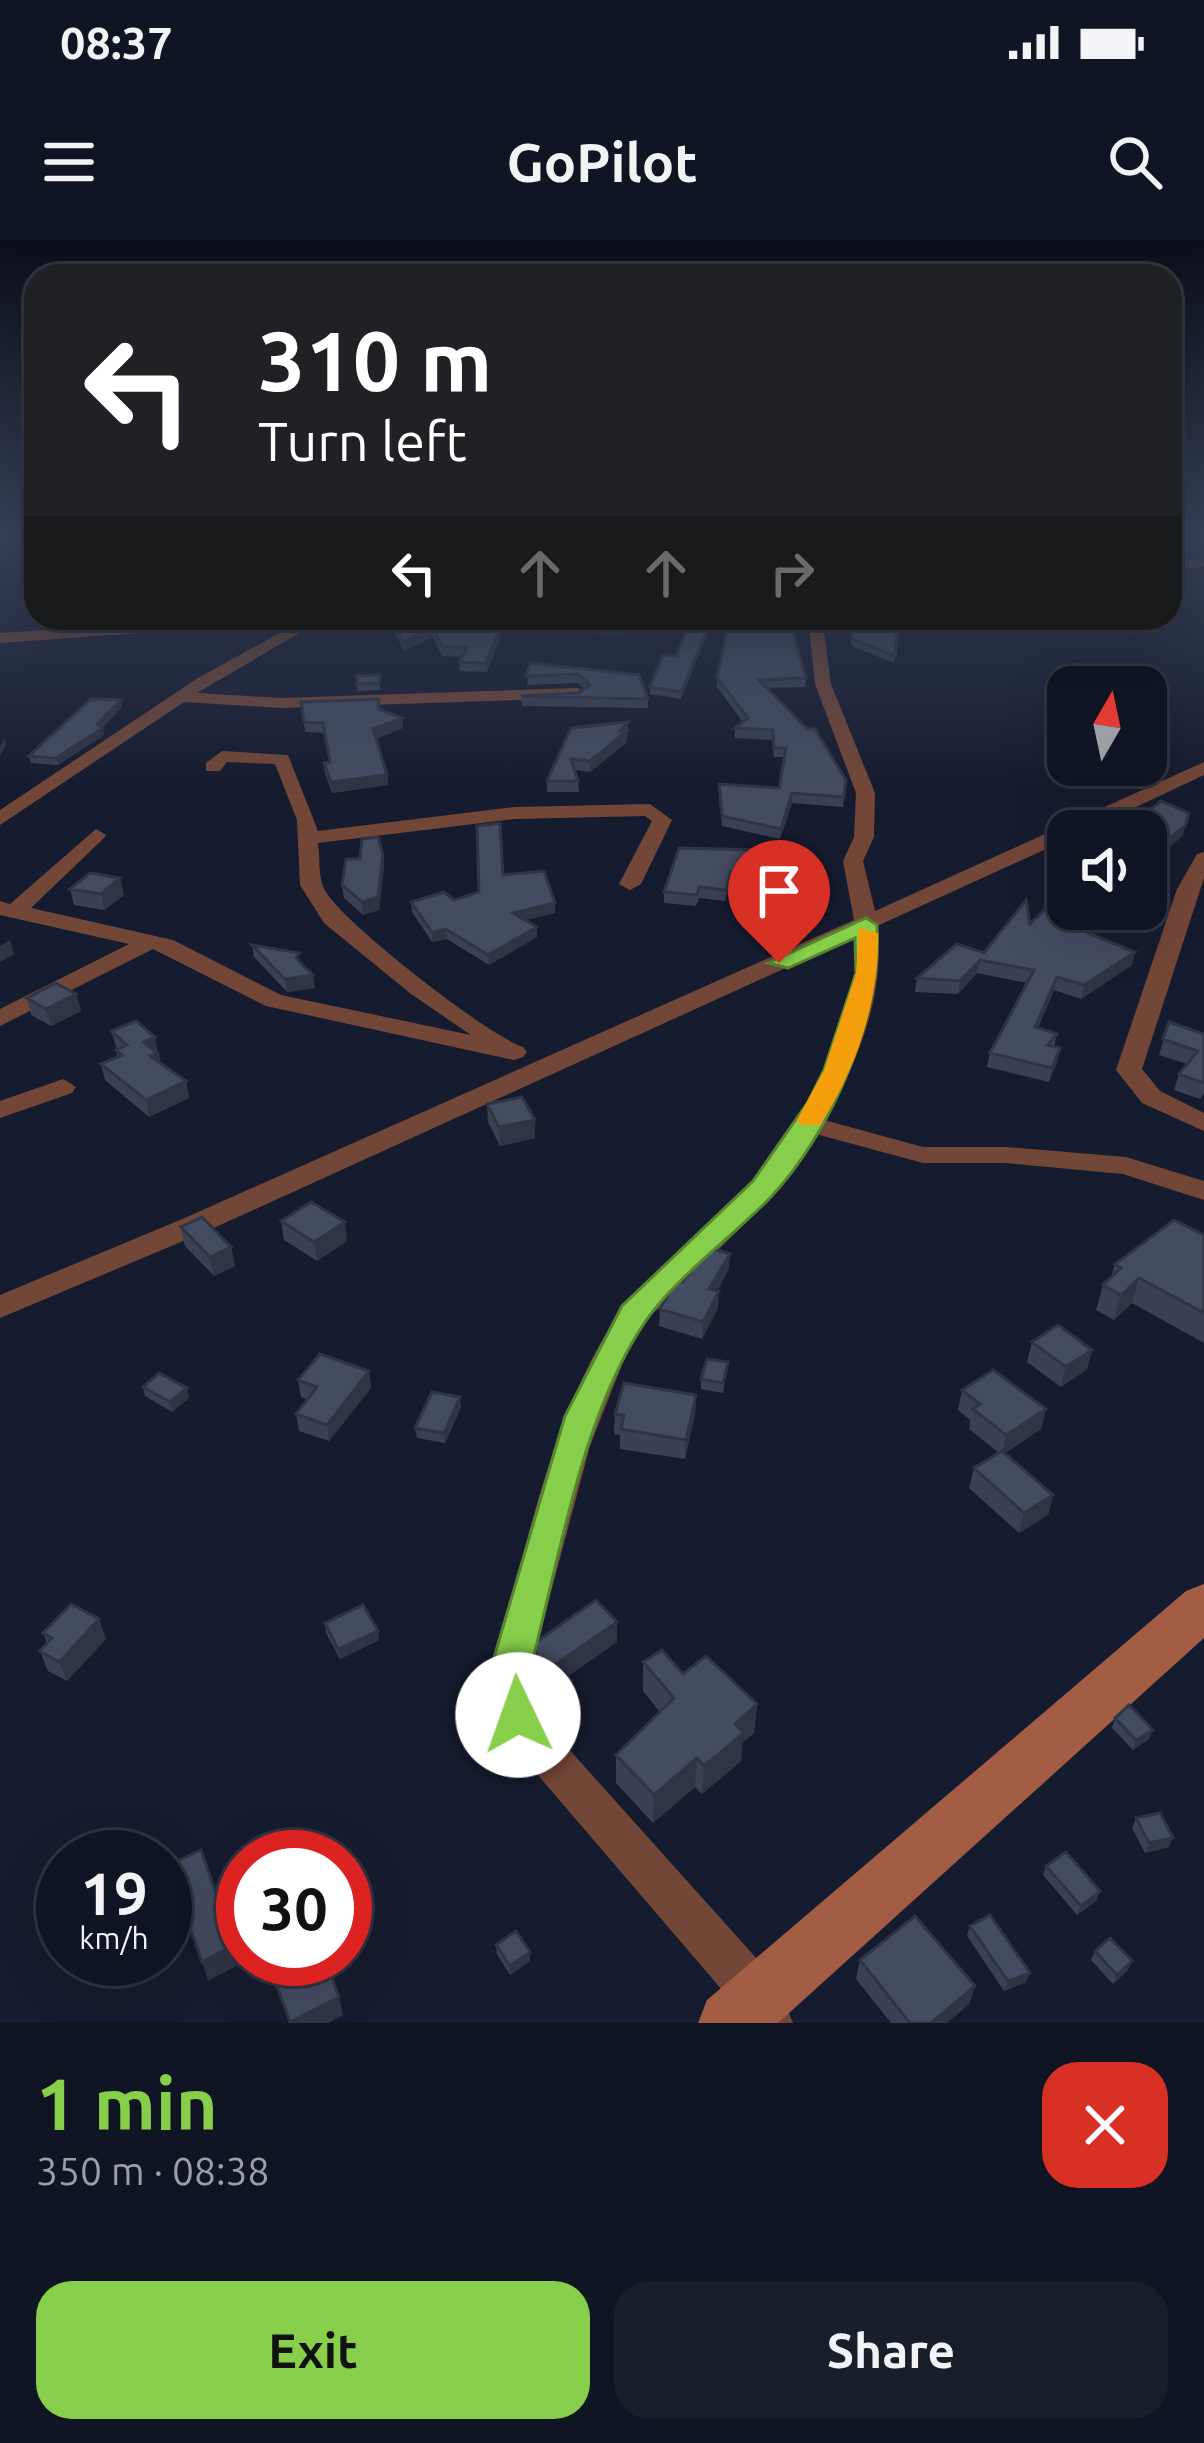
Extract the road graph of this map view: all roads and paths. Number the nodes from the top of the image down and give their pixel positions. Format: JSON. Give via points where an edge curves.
{"nodes":[{"id":1,"x":25,"y":630,"type":"edge"},
{"id":2,"x":120,"y":630,"type":"edge"},
{"id":3,"x":298,"y":630,"type":"edge"},
{"id":4,"x":816,"y":630,"type":"edge"},
{"id":5,"x":20,"y":637,"type":"junction"},
{"id":6,"x":0,"y":638,"type":"edge"},
{"id":7,"x":0,"y":661,"type":"edge"},
{"id":8,"x":578,"y":694,"type":"edge"},
{"id":9,"x":182,"y":698,"type":"junction"},
{"id":10,"x":213,"y":767,"type":"dead end"},
{"id":11,"x":1204,"y":769,"type":"edge"},
{"id":12,"x":1115,"y":810,"type":"edge"},
{"id":13,"x":0,"y":819,"type":"edge"},
{"id":14,"x":96,"y":835,"type":"dead end"},
{"id":15,"x":307,"y":838,"type":"junction"},
{"id":16,"x":1047,"y":841,"type":"edge"},
{"id":17,"x":1204,"y":858,"type":"edge"},
{"id":18,"x":630,"y":884,"type":"dead end"},
{"id":19,"x":1196,"y":891,"type":"edge"},
{"id":20,"x":7,"y":910,"type":"edge"},
{"id":21,"x":866,"y":925,"type":"junction"},
{"id":22,"x":151,"y":941,"type":"junction"},
{"id":23,"x":0,"y":1019,"type":"edge"},
{"id":24,"x":517,"y":1065,"type":"junction"},
{"id":25,"x":63,"y":1087,"type":"dead end"},
{"id":26,"x":0,"y":1110,"type":"edge"},
{"id":27,"x":1204,"y":1123,"type":"edge"},
{"id":28,"x":808,"y":1124,"type":"junction"},
{"id":29,"x":1204,"y":1191,"type":"edge"},
{"id":30,"x":0,"y":1307,"type":"edge"},
{"id":31,"x":1204,"y":1606,"type":"edge"},
{"id":32,"x":753,"y":2014,"type":"edge"}],
"edges":[{"from":1,"to":5,"type":"street"},
{"from":2,"to":5,"type":"street"},
{"from":3,"to":9,"type":"street"},
{"from":4,"to":21,"type":"street","via":[[823,687],[868,804],[871,831],[853,861]]},
{"from":5,"to":6,"type":"street"},
{"from":5,"to":7,"type":"street"},
{"from":8,"to":9,"type":"street"},
{"from":9,"to":13,"type":"street"},
{"from":10,"to":15,"type":"street","via":[[222,756],[282,759]]},
{"from":11,"to":12,"type":"street"},
{"from":14,"to":20,"type":"street"},
{"from":15,"to":18,"type":"street","via":[[515,813],[650,809],[662,820]]},
{"from":15,"to":24,"type":"street","via":[[310,885],[332,918]]},
{"from":16,"to":21,"type":"street"},
{"from":17,"to":19,"type":"street"},
{"from":19,"to":27,"type":"street","via":[[1129,1070],[1150,1096]]},
{"from":20,"to":22,"type":"street"},
{"from":21,"to":24,"type":"street"},
{"from":21,"to":28,"type":"street","via":[[868,973],[837,1070]]},
{"from":22,"to":23,"type":"street"},
{"from":22,"to":24,"type":"street","via":[[274,1001]]},
{"from":24,"to":30,"type":"street"},
{"from":25,"to":26,"type":"street"},
{"from":28,"to":29,"type":"street","via":[[922,1155],[1126,1166]]},
{"from":28,"to":32,"type":"street","via":[[764,1188],[618,1337],[582,1416],[508,1678],[534,1740]]},
{"from":31,"to":32,"type":"street"}]}
